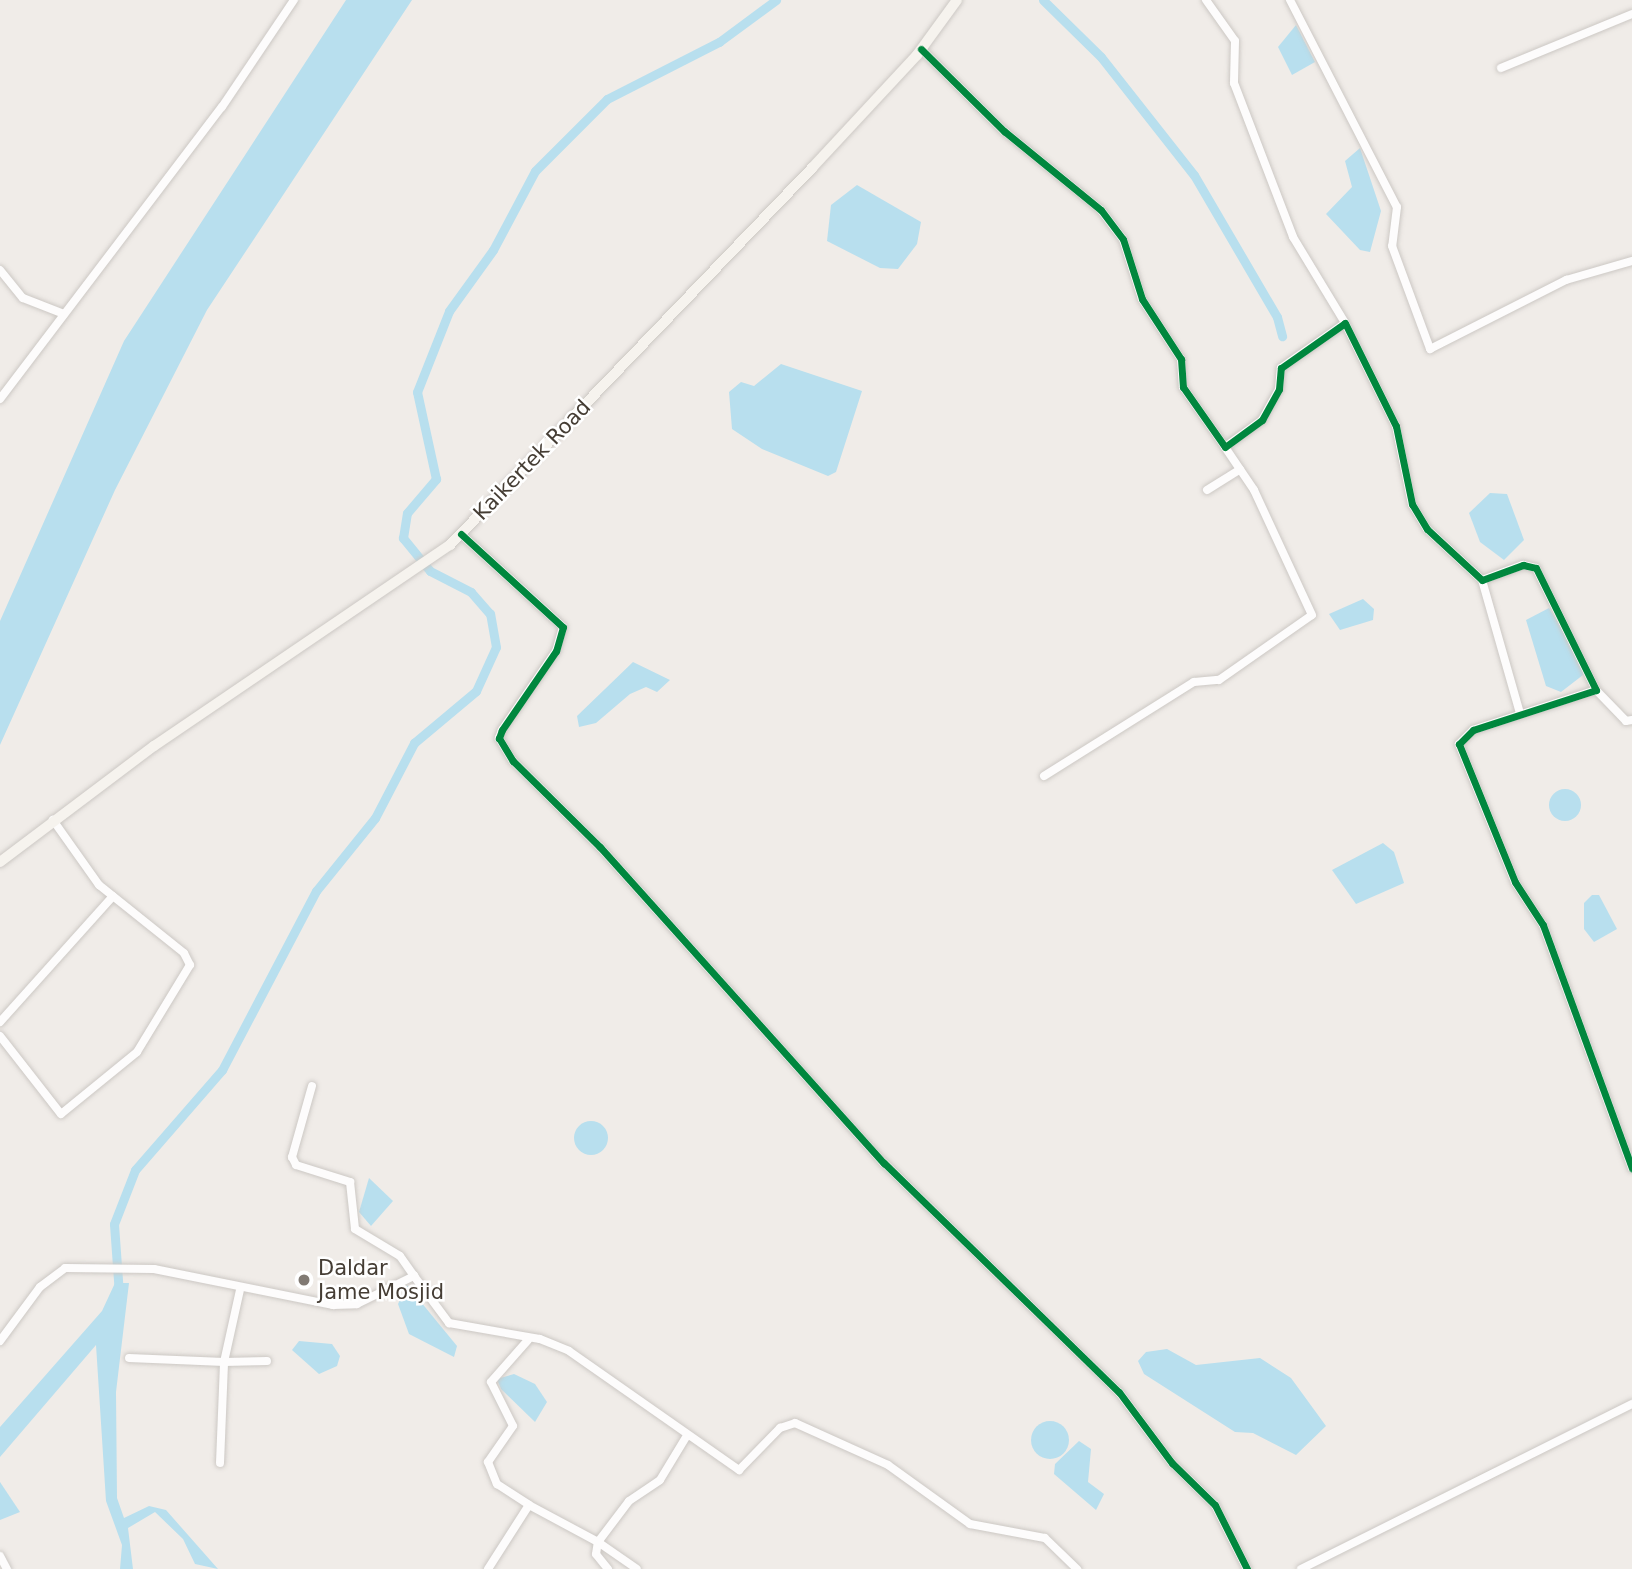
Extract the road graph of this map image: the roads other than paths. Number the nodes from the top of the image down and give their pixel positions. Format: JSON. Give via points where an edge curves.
{"nodes":[{"id":1,"x":294,"y":0,"type":"edge"},
{"id":2,"x":957,"y":0,"type":"edge"},
{"id":3,"x":1206,"y":0,"type":"edge"},
{"id":4,"x":1290,"y":0,"type":"edge"},
{"id":5,"x":1632,"y":14,"type":"edge"},
{"id":6,"x":921,"y":49,"type":"junction"},
{"id":7,"x":1501,"y":68,"type":"dead end"},
{"id":8,"x":1632,"y":261,"type":"edge"},
{"id":9,"x":0,"y":270,"type":"edge"},
{"id":10,"x":64,"y":314,"type":"junction"},
{"id":11,"x":1345,"y":323,"type":"junction"},
{"id":12,"x":0,"y":399,"type":"edge"},
{"id":13,"x":1225,"y":447,"type":"junction"},
{"id":14,"x":1240,"y":469,"type":"junction"},
{"id":15,"x":1207,"y":490,"type":"dead end"},
{"id":16,"x":461,"y":534,"type":"junction"},
{"id":17,"x":1482,"y":580,"type":"junction"},
{"id":18,"x":1596,"y":690,"type":"junction"},
{"id":19,"x":1520,"y":713,"type":"junction"},
{"id":20,"x":1632,"y":720,"type":"edge"},
{"id":21,"x":1044,"y":776,"type":"dead end"},
{"id":22,"x":53,"y":820,"type":"junction"},
{"id":23,"x":0,"y":862,"type":"edge"},
{"id":24,"x":113,"y":896,"type":"junction"},
{"id":25,"x":0,"y":1022,"type":"edge"},
{"id":26,"x":0,"y":1036,"type":"edge"},
{"id":27,"x":312,"y":1086,"type":"dead end"},
{"id":28,"x":1632,"y":1168,"type":"edge"},
{"id":29,"x":414,"y":1276,"type":"junction"},
{"id":30,"x":240,"y":1290,"type":"junction"},
{"id":31,"x":528,"y":1340,"type":"junction"},
{"id":32,"x":0,"y":1341,"type":"edge"},
{"id":33,"x":129,"y":1359,"type":"dead end"},
{"id":34,"x":267,"y":1361,"type":"dead end"},
{"id":35,"x":224,"y":1362,"type":"junction"},
{"id":36,"x":1632,"y":1404,"type":"edge"},
{"id":37,"x":686,"y":1437,"type":"junction"},
{"id":38,"x":220,"y":1463,"type":"dead end"},
{"id":39,"x":530,"y":1505,"type":"junction"},
{"id":40,"x":598,"y":1542,"type":"junction"},
{"id":41,"x":0,"y":1556,"type":"edge"},
{"id":42,"x":8,"y":1569,"type":"edge"},
{"id":43,"x":488,"y":1569,"type":"edge"},
{"id":44,"x":608,"y":1569,"type":"edge"},
{"id":45,"x":637,"y":1569,"type":"edge"},
{"id":46,"x":1077,"y":1569,"type":"edge"},
{"id":47,"x":1247,"y":1569,"type":"edge"},
{"id":48,"x":1301,"y":1569,"type":"edge"}],
"edges":[{"from":1,"to":10,"type":"street","via":[[222,107]]},
{"from":2,"to":6,"type":"main road","name":"Kaikertek Road"},
{"from":3,"to":11,"type":"street","via":[[1235,41],[1234,83],[1293,237]]},
{"from":4,"to":8,"type":"street","via":[[1398,206],[1392,246],[1430,349],[1566,280]]},
{"from":5,"to":7,"type":"street"},
{"from":6,"to":13,"type":"street","via":[[1004,131],[1101,210],[1123,239],[1142,299],[1181,359],[1183,387]]},
{"from":6,"to":16,"type":"main road","name":"Kaikertek Road"},
{"from":9,"to":10,"type":"street","via":[[23,298]]},
{"from":10,"to":12,"type":"street"},
{"from":11,"to":13,"type":"street","via":[[1281,368],[1279,389],[1262,420]]},
{"from":11,"to":17,"type":"street","via":[[1396,426],[1412,505],[1427,529]]},
{"from":13,"to":14,"type":"street"},
{"from":14,"to":15,"type":"street"},
{"from":14,"to":21,"type":"street","via":[[1312,615],[1219,680],[1194,682]]},
{"from":16,"to":22,"type":"main road","name":"Kaikertek Road","via":[[396,586],[238,687]]},
{"from":16,"to":47,"type":"street","via":[[563,627],[556,651],[499,738],[513,761],[600,847],[884,1163],[1119,1391],[1172,1463],[1215,1506]]},
{"from":17,"to":18,"type":"street","via":[[1523,565],[1536,568]]},
{"from":17,"to":19,"type":"street"},
{"from":18,"to":19,"type":"street"},
{"from":18,"to":20,"type":"street","via":[[1626,721]]},
{"from":19,"to":28,"type":"street","via":[[1462,735],[1459,744],[1515,882],[1543,925]]},
{"from":22,"to":23,"type":"main road","name":"Kaikertek Road"},
{"from":22,"to":24,"type":"street"},
{"from":24,"to":25,"type":"street"},
{"from":24,"to":26,"type":"street","via":[[190,961],[143,1045],[61,1114]]},
{"from":27,"to":29,"type":"street","via":[[292,1157],[296,1165],[350,1182],[355,1229],[400,1256]]},
{"from":29,"to":30,"type":"street","via":[[357,1304],[309,1304]]},
{"from":29,"to":31,"type":"street","via":[[449,1323]]},
{"from":30,"to":32,"type":"street","via":[[135,1267],[56,1271]]},
{"from":30,"to":35,"type":"street"},
{"from":31,"to":37,"type":"street","via":[[569,1351]]},
{"from":31,"to":39,"type":"street","via":[[491,1382],[513,1426],[488,1462],[497,1484]]},
{"from":33,"to":35,"type":"street"},
{"from":34,"to":35,"type":"street"},
{"from":35,"to":38,"type":"street"},
{"from":36,"to":48,"type":"street"},
{"from":37,"to":40,"type":"street","via":[[660,1480],[629,1501]]},
{"from":37,"to":46,"type":"street","via":[[739,1470],[780,1428],[795,1423],[888,1465],[970,1524],[1045,1538]]},
{"from":39,"to":40,"type":"street"},
{"from":39,"to":43,"type":"street"},
{"from":40,"to":44,"type":"street","via":[[596,1554]]},
{"from":40,"to":45,"type":"street"},
{"from":41,"to":42,"type":"street"}]}
